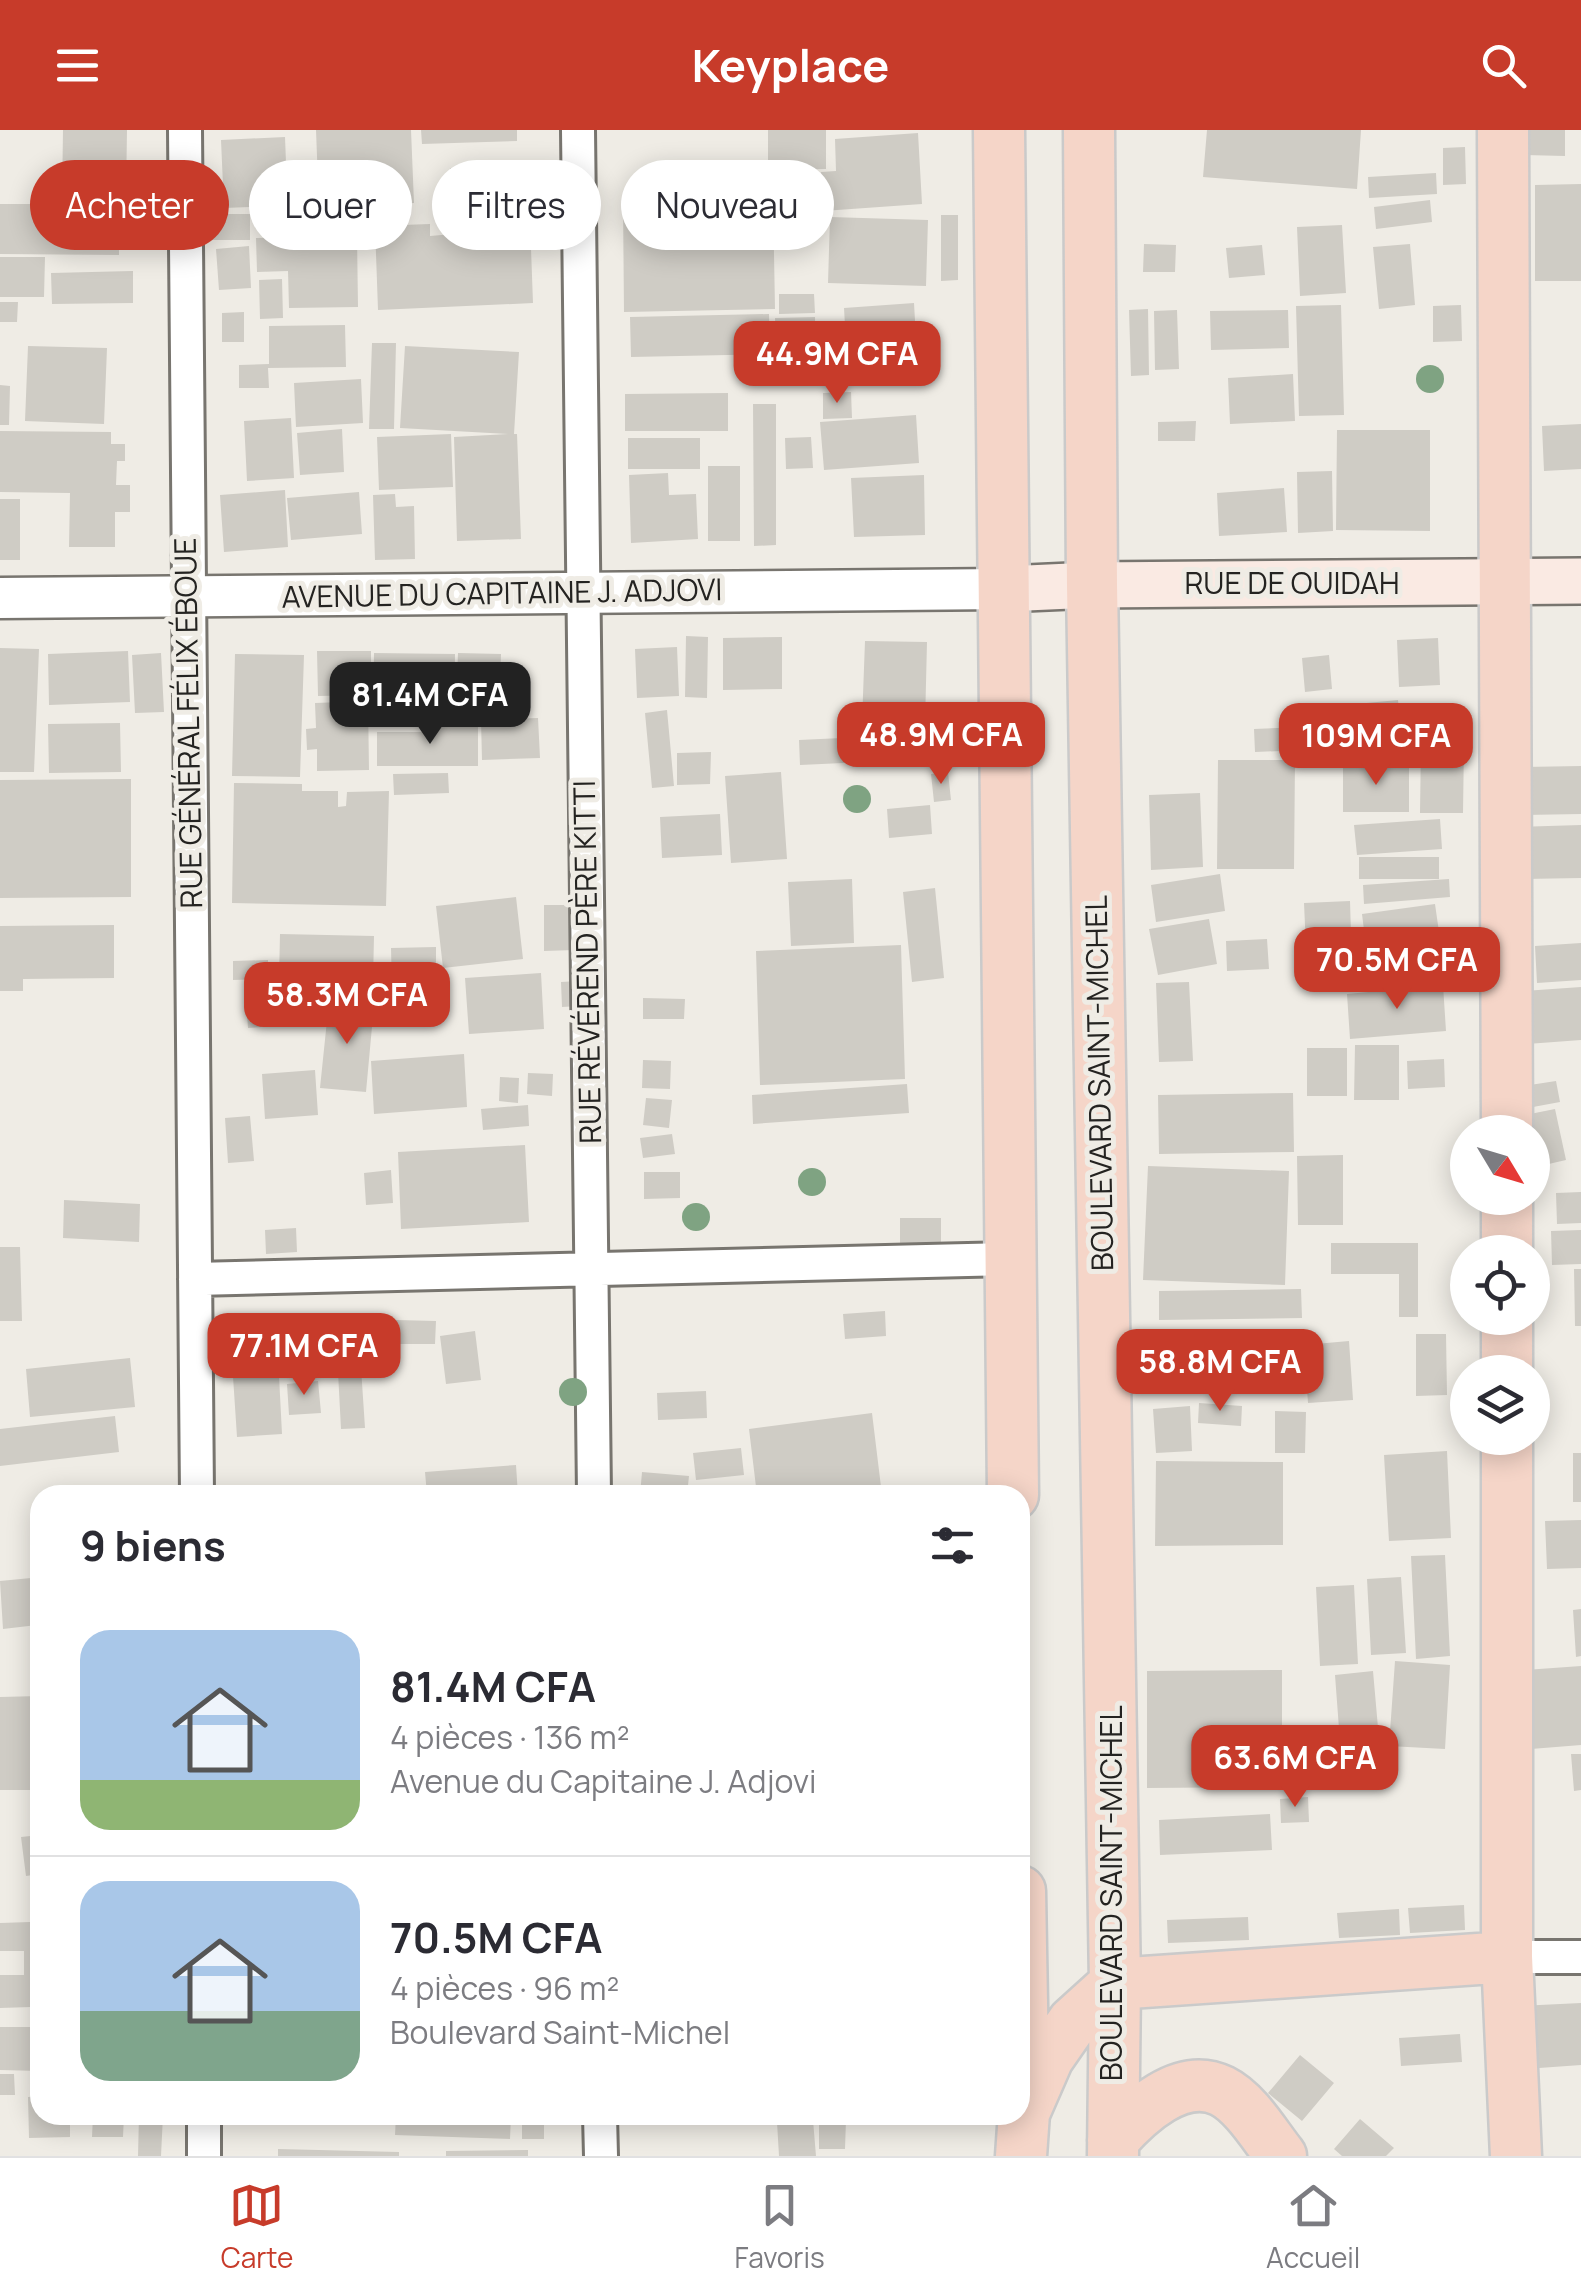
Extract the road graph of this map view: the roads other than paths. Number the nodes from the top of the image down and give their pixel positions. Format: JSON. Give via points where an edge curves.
{"nodes":[{"id":1,"x":185,"y":130,"type":"edge"},
{"id":2,"x":578,"y":130,"type":"edge"},
{"id":3,"x":1000,"y":130,"type":"edge"},
{"id":4,"x":1089,"y":130,"type":"edge"},
{"id":5,"x":1503,"y":130,"type":"edge"},
{"id":6,"x":1581,"y":581,"type":"edge"},
{"id":7,"x":1507,"y":582,"type":"junction"},
{"id":8,"x":1092,"y":585,"type":"junction"},
{"id":9,"x":1003,"y":589,"type":"junction"},
{"id":10,"x":584,"y":593,"type":"junction"},
{"id":11,"x":188,"y":597,"type":"junction"},
{"id":12,"x":0,"y":598,"type":"edge"},
{"id":13,"x":1507,"y":1115,"type":"edge"},
{"id":14,"x":1009,"y":1259,"type":"junction"},
{"id":15,"x":591,"y":1269,"type":"junction"},
{"id":16,"x":195,"y":1279,"type":"junction"},
{"id":17,"x":1507,"y":1455,"type":"edge"},
{"id":18,"x":197,"y":1485,"type":"edge"},
{"id":19,"x":594,"y":1485,"type":"edge"},
{"id":20,"x":1013,"y":1485,"type":"edge"},
{"id":21,"x":1507,"y":1957,"type":"junction"},
{"id":22,"x":1581,"y":1957,"type":"edge"},
{"id":23,"x":1115,"y":1984,"type":"junction"},
{"id":24,"x":1030,"y":2113,"type":"edge"},
{"id":25,"x":204,"y":2125,"type":"edge"},
{"id":26,"x":600,"y":2125,"type":"edge"},
{"id":27,"x":1113,"y":2148,"type":"edge"},
{"id":28,"x":204,"y":2156,"type":"edge"},
{"id":29,"x":601,"y":2156,"type":"edge"},
{"id":30,"x":1281,"y":2156,"type":"edge"},
{"id":31,"x":1516,"y":2156,"type":"edge"}],
"edges":[{"from":1,"to":11,"type":"street","name":"RUE GÉNÉRAL FÉLIX ÉBOUE"},
{"from":2,"to":10,"type":"street","name":"RUE RÉVÉREND PÈRE KITTI"},
{"from":3,"to":9,"type":"main road"},
{"from":4,"to":8,"type":"main road","name":"BOULEVARD SAINT-MICHEL"},
{"from":5,"to":7,"type":"main road"},
{"from":6,"to":7,"type":"main road","name":"RUE DE OUIDAH"},
{"from":7,"to":8,"type":"main road","name":"RUE DE OUIDAH"},
{"from":7,"to":13,"type":"main road"},
{"from":8,"to":9,"type":"main road","name":"RUE DE OUIDAH"},
{"from":8,"to":23,"type":"main road","name":"BOULEVARD SAINT-MICHEL"},
{"from":9,"to":10,"type":"street","name":"AVENUE DU CAPITAINE J. ADJOVI"},
{"from":9,"to":14,"type":"main road"},
{"from":10,"to":11,"type":"street","name":"AVENUE DU CAPITAINE J. ADJOVI"},
{"from":10,"to":15,"type":"street","name":"RUE RÉVÉREND PÈRE KITTI"},
{"from":11,"to":12,"type":"street","name":"AVENUE DU CAPITAINE J. ADJOVI"},
{"from":11,"to":16,"type":"street","name":"RUE GÉNÉRAL FÉLIX ÉBOUE"},
{"from":14,"to":15,"type":"street"},
{"from":14,"to":20,"type":"main road"},
{"from":15,"to":16,"type":"street"},
{"from":15,"to":19,"type":"street","name":"RUE RÉVÉREND PÈRE KITTI"},
{"from":16,"to":18,"type":"street","name":"RUE GÉNÉRAL FÉLIX ÉBOUE"},
{"from":17,"to":21,"type":"main road"},
{"from":21,"to":22,"type":"street"},
{"from":21,"to":23,"type":"main road"},
{"from":21,"to":31,"type":"main road"},
{"from":23,"to":24,"type":"main road","via":[[1072,2022],[1048,2058]]},
{"from":23,"to":27,"type":"main road","name":"BOULEVARD SAINT-MICHEL"},
{"from":25,"to":28,"type":"street"},
{"from":26,"to":29,"type":"street"},
{"from":27,"to":30,"type":"main road","via":[[1152,2101],[1208,2088],[1236,2102]]}]}
